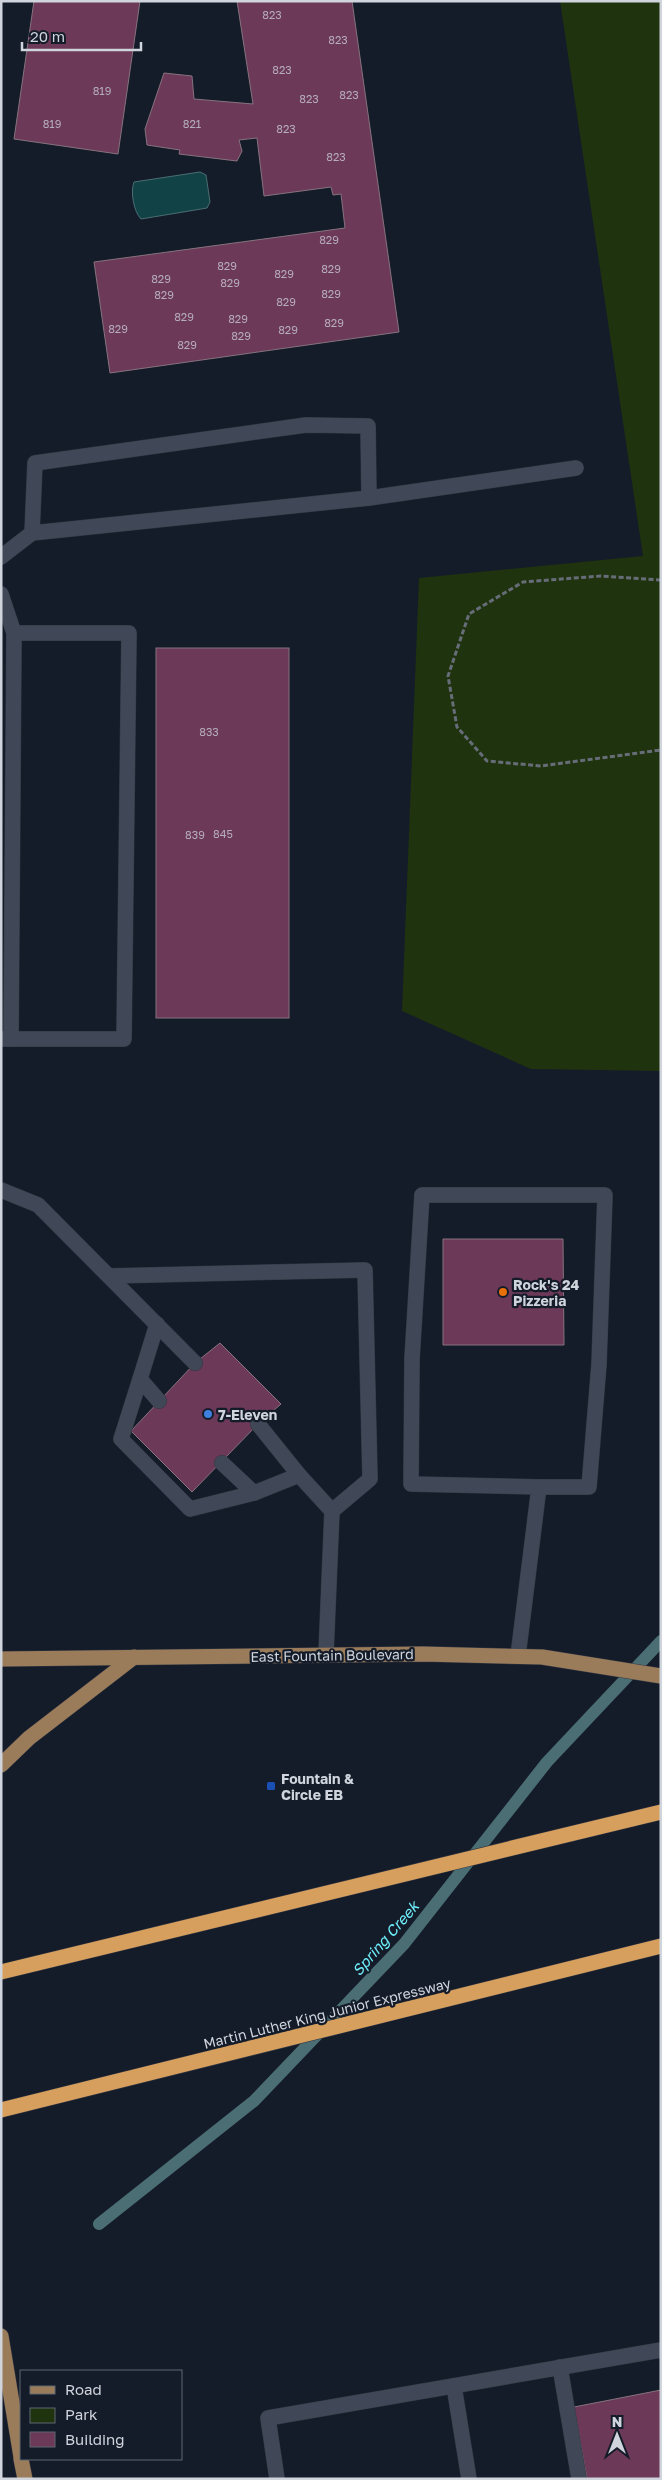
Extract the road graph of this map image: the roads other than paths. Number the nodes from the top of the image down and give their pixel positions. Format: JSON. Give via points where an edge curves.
{"nodes":[{"id":1,"x":576,"y":468,"type":"dead end"},
{"id":2,"x":369,"y":498,"type":"junction"},
{"id":3,"x":32,"y":533,"type":"junction"},
{"id":4,"x":1,"y":557,"type":"edge"},
{"id":5,"x":1,"y":594,"type":"edge"},
{"id":6,"x":14,"y":633,"type":"junction"},
{"id":7,"x":6,"y":1039,"type":"edge"},
{"id":8,"x":1,"y":1190,"type":"edge"},
{"id":9,"x":109,"y":1276,"type":"junction"},
{"id":10,"x":157,"y":1324,"type":"junction"},
{"id":11,"x":195,"y":1363,"type":"dead end"},
{"id":12,"x":140,"y":1379,"type":"junction"},
{"id":13,"x":160,"y":1401,"type":"dead end"},
{"id":14,"x":258,"y":1424,"type":"dead end"},
{"id":15,"x":222,"y":1463,"type":"dead end"},
{"id":16,"x":299,"y":1475,"type":"junction"},
{"id":17,"x":539,"y":1487,"type":"junction"},
{"id":18,"x":254,"y":1494,"type":"junction"},
{"id":19,"x":332,"y":1511,"type":"junction"},
{"id":20,"x":326,"y":1654,"type":"junction"},
{"id":21,"x":518,"y":1656,"type":"junction"},
{"id":22,"x":134,"y":1657,"type":"junction"},
{"id":23,"x":1,"y":1659,"type":"edge"},
{"id":24,"x":661,"y":1676,"type":"edge"},
{"id":25,"x":1,"y":1765,"type":"edge"},
{"id":26,"x":661,"y":1812,"type":"edge"},
{"id":27,"x":661,"y":1946,"type":"edge"},
{"id":28,"x":1,"y":1972,"type":"edge"},
{"id":29,"x":1,"y":2110,"type":"edge"},
{"id":30,"x":1,"y":2336,"type":"edge"},
{"id":31,"x":661,"y":2350,"type":"edge"},
{"id":32,"x":560,"y":2368,"type":"junction"},
{"id":33,"x":454,"y":2386,"type":"junction"},
{"id":34,"x":20,"y":2452,"type":"edge"},
{"id":35,"x":21,"y":2460,"type":"edge"},
{"id":36,"x":25,"y":2479,"type":"edge"},
{"id":37,"x":277,"y":2479,"type":"edge"},
{"id":38,"x":469,"y":2479,"type":"edge"},
{"id":39,"x":579,"y":2479,"type":"edge"}],
"edges":[{"from":1,"to":2,"type":"lane"},
{"from":2,"to":3,"type":"lane"},
{"from":2,"to":3,"type":"lane","via":[[368,426],[306,425],[35,463]]},
{"from":3,"to":4,"type":"lane"},
{"from":5,"to":6,"type":"lane"},
{"from":6,"to":7,"type":"lane"},
{"from":6,"to":7,"type":"lane","via":[[129,633],[124,1039]]},
{"from":8,"to":9,"type":"lane","via":[[38,1206]]},
{"from":9,"to":10,"type":"lane"},
{"from":9,"to":19,"type":"lane","via":[[365,1270],[370,1479]]},
{"from":10,"to":11,"type":"lane"},
{"from":10,"to":12,"type":"lane"},
{"from":12,"to":13,"type":"lane"},
{"from":12,"to":18,"type":"lane","via":[[121,1438],[190,1509]]},
{"from":14,"to":16,"type":"lane"},
{"from":15,"to":18,"type":"lane"},
{"from":16,"to":18,"type":"lane"},
{"from":16,"to":19,"type":"lane"},
{"from":17,"to":17,"type":"lane","via":[[589,1487],[599,1364],[606,1195],[422,1195],[412,1359],[411,1484]]},
{"from":17,"to":21,"type":"lane"},
{"from":19,"to":20,"type":"lane"},
{"from":20,"to":21,"type":"main road","name":"East Fountain Boulevard"},
{"from":20,"to":22,"type":"main road","name":"East Fountain Boulevard"},
{"from":21,"to":24,"type":"main road","name":"East Fountain Boulevard"},
{"from":22,"to":23,"type":"main road","name":"East Fountain Boulevard"},
{"from":22,"to":25,"type":"main road","via":[[30,1738]]},
{"from":26,"to":28,"type":"highway"},
{"from":27,"to":29,"type":"highway","name":"Martin Luther King Junior Expressway"},
{"from":30,"to":34,"type":"main road"},
{"from":31,"to":32,"type":"lane"},
{"from":32,"to":33,"type":"lane"},
{"from":32,"to":39,"type":"lane"},
{"from":33,"to":37,"type":"lane","via":[[268,2418]]},
{"from":33,"to":38,"type":"lane"},
{"from":35,"to":36,"type":"main road"}]}
